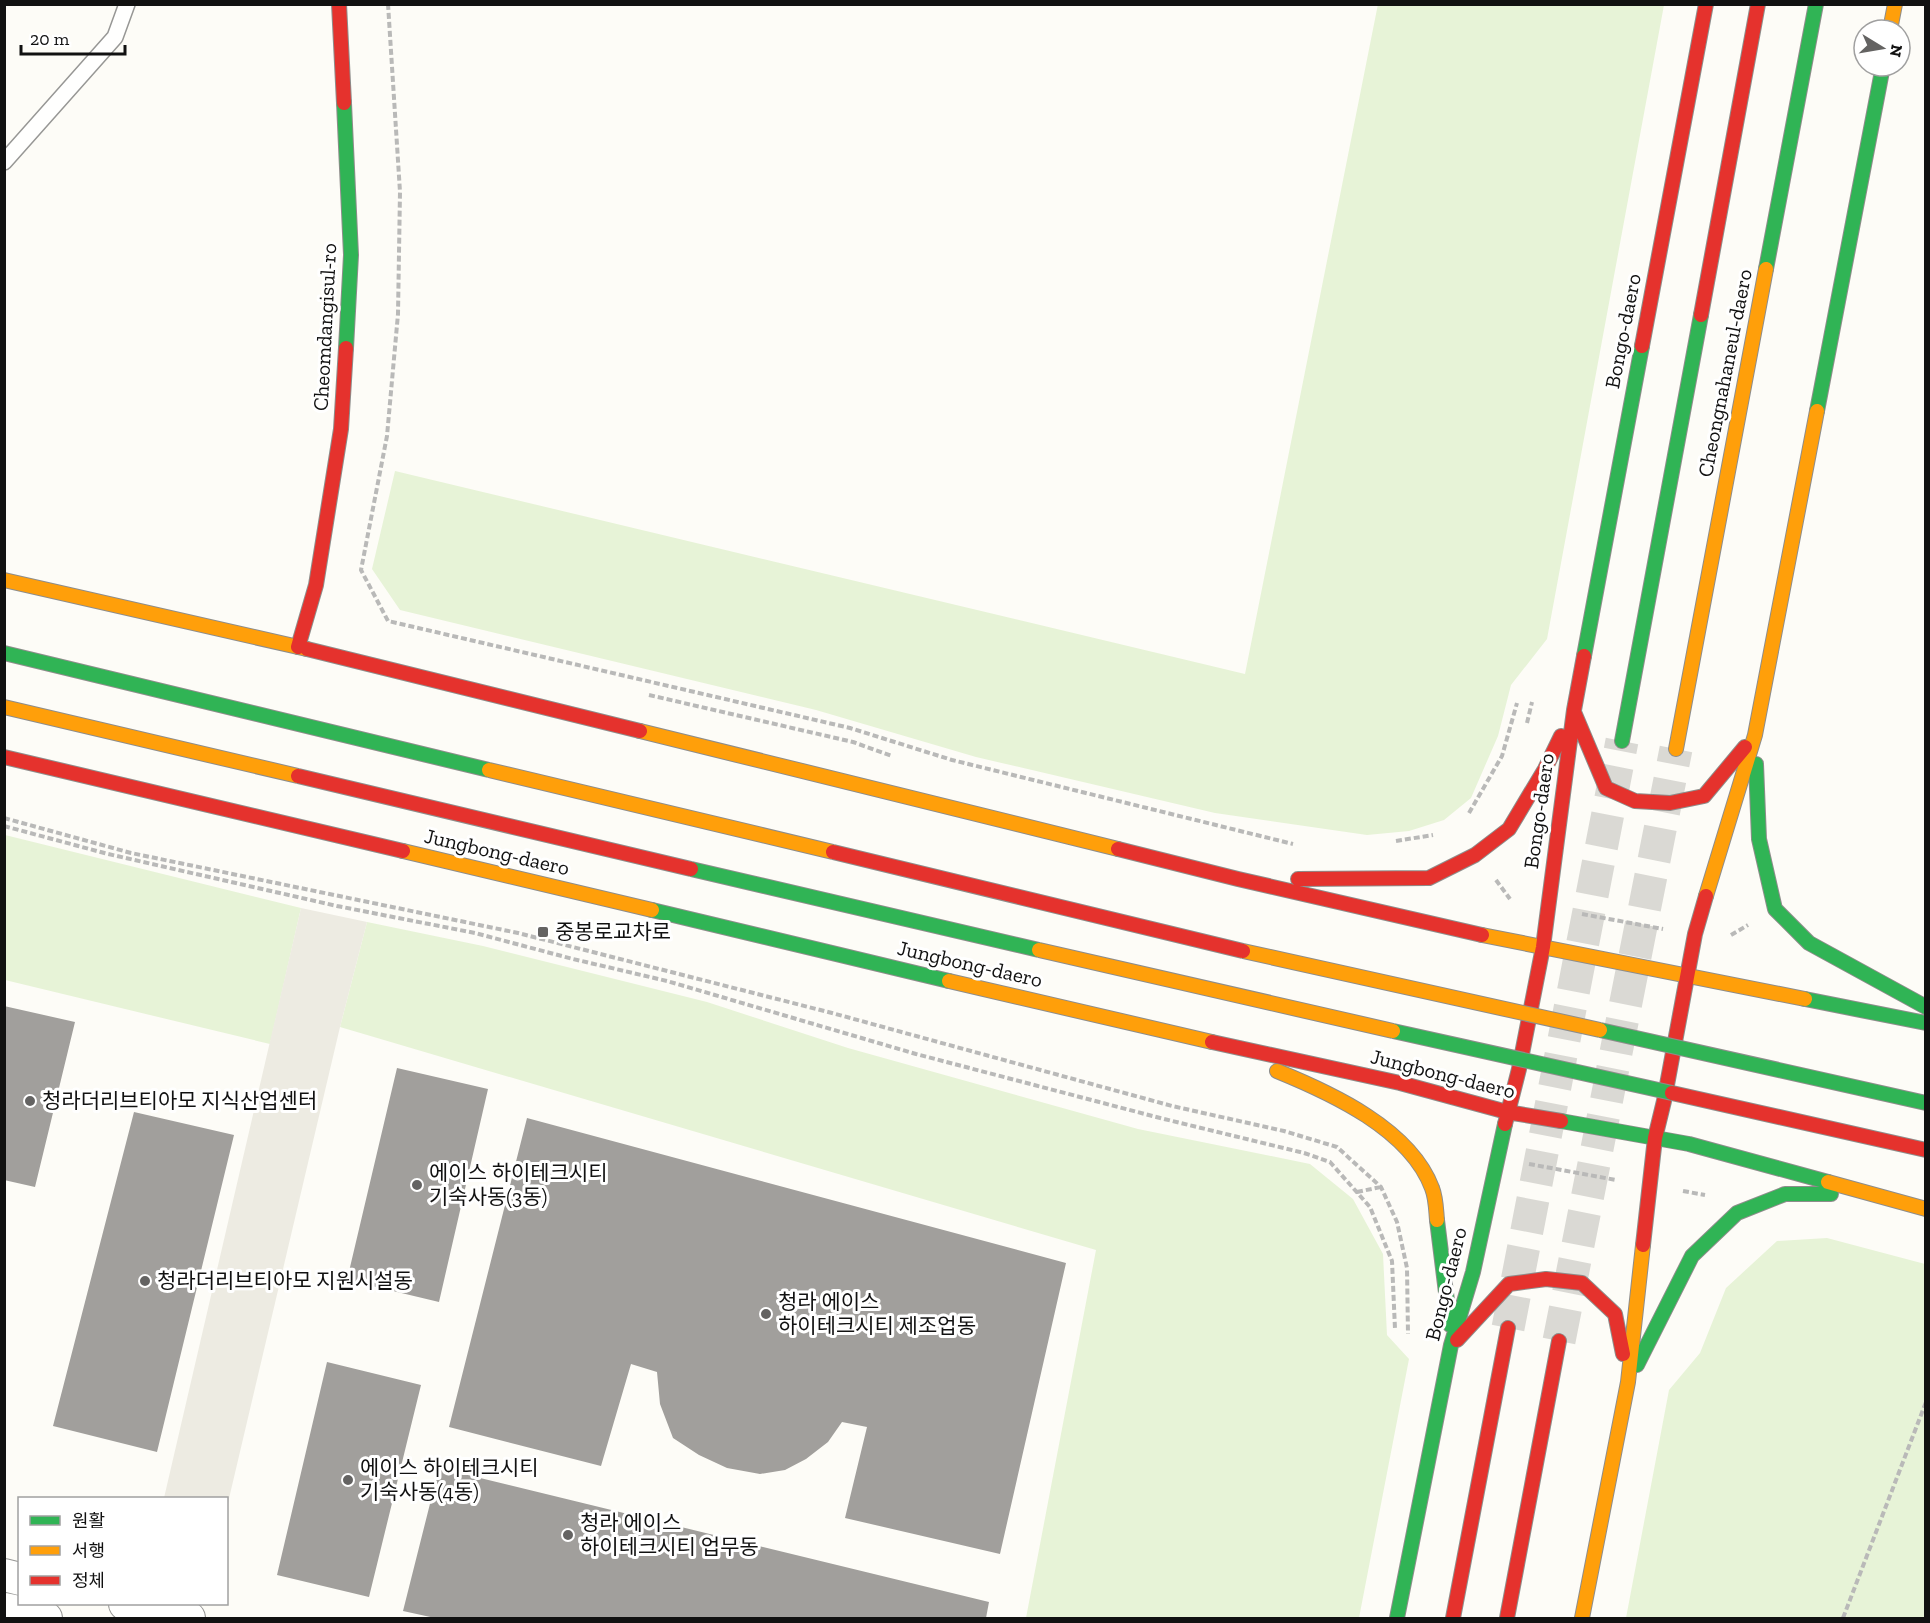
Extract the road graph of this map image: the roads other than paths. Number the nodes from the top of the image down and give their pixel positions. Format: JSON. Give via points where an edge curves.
{"nodes":[{"id":1,"x":128,"y":4,"type":"edge"},
{"id":2,"x":339,"y":4,"type":"edge"},
{"id":3,"x":1706,"y":4,"type":"edge"},
{"id":4,"x":1758,"y":4,"type":"edge"},
{"id":5,"x":1816,"y":4,"type":"edge"},
{"id":6,"x":1881,"y":78,"type":"edge"},
{"id":7,"x":4,"y":162,"type":"edge"},
{"id":8,"x":4,"y":580,"type":"edge"},
{"id":9,"x":297,"y":647,"type":"junction"},
{"id":10,"x":4,"y":653,"type":"edge"},
{"id":11,"x":4,"y":707,"type":"edge"},
{"id":12,"x":1574,"y":710,"type":"junction"},
{"id":13,"x":1755,"y":735,"type":"junction"},
{"id":14,"x":1622,"y":741,"type":"tunnel mouth"},
{"id":15,"x":1676,"y":749,"type":"tunnel mouth"},
{"id":16,"x":4,"y":757,"type":"edge"},
{"id":17,"x":1238,"y":879,"type":"junction"},
{"id":18,"x":1543,"y":947,"type":"junction"},
{"id":19,"x":1688,"y":975,"type":"junction"},
{"id":20,"x":1926,"y":1007,"type":"edge"},
{"id":21,"x":1926,"y":1023,"type":"edge"},
{"id":22,"x":1187,"y":1037,"type":"junction"},
{"id":23,"x":1926,"y":1103,"type":"edge"},
{"id":24,"x":1507,"y":1112,"type":"junction"},
{"id":25,"x":1655,"y":1138,"type":"junction"},
{"id":26,"x":1926,"y":1150,"type":"edge"},
{"id":27,"x":1926,"y":1210,"type":"edge"},
{"id":28,"x":1508,"y":1328,"type":"tunnel mouth"},
{"id":29,"x":1559,"y":1341,"type":"tunnel mouth"},
{"id":30,"x":1451,"y":1345,"type":"junction"},
{"id":31,"x":1628,"y":1382,"type":"junction"},
{"id":32,"x":4,"y":1609,"type":"edge"},
{"id":33,"x":135,"y":1610,"type":"edge"},
{"id":34,"x":46,"y":1618,"type":"edge"},
{"id":35,"x":183,"y":1618,"type":"edge"},
{"id":36,"x":1397,"y":1618,"type":"edge"},
{"id":37,"x":1453,"y":1618,"type":"edge"},
{"id":38,"x":1507,"y":1618,"type":"edge"},
{"id":39,"x":1582,"y":1618,"type":"edge"}],
"edges":[{"from":1,"to":7,"type":"lane","via":[[115,37]]},
{"from":2,"to":9,"type":"main road","name":"Cheomdangisul-ro","via":[[351,255],[341,429],[316,585]]},
{"from":3,"to":12,"type":"main road","name":"Bongo-daero"},
{"from":4,"to":14,"type":"main road","name":"Cheongnahaneul-daero"},
{"from":5,"to":15,"type":"main road","name":"Cheongnahaneul-daero"},
{"from":6,"to":13,"type":"main road"},
{"from":8,"to":9,"type":"main road"},
{"from":9,"to":17,"type":"main road"},
{"from":10,"to":23,"type":"main road","bridge":true,"via":[[1232,948]]},
{"from":11,"to":26,"type":"main road","name":"Jungbong-daero","bridge":true,"via":[[1234,996]]},
{"from":12,"to":13,"type":"main road","via":[[1606,788],[1635,801],[1670,803],[1704,796]]},
{"from":12,"to":17,"type":"main road","via":[[1509,829],[1475,855],[1429,878]]},
{"from":12,"to":18,"type":"main road","name":"Bongo-daero"},
{"from":13,"to":19,"type":"main road","via":[[1695,934]]},
{"from":13,"to":20,"type":"main road","via":[[1759,839],[1775,909],[1809,943]]},
{"from":16,"to":22,"type":"main road","name":"Jungbong-daero"},
{"from":17,"to":18,"type":"main road"},
{"from":18,"to":19,"type":"main road"},
{"from":18,"to":24,"type":"main road","name":"Bongo-daero"},
{"from":19,"to":21,"type":"main road"},
{"from":19,"to":25,"type":"main road"},
{"from":22,"to":24,"type":"main road","name":"Jungbong-daero","via":[[1400,1083]]},
{"from":22,"to":30,"type":"main road","via":[[1298,1079],[1359,1109],[1401,1142],[1432,1187],[1444,1254]]},
{"from":24,"to":25,"type":"main road","name":"Jungbong-daero"},
{"from":24,"to":30,"type":"main road","name":"Bongo-daero","via":[[1473,1272]]},
{"from":25,"to":27,"type":"main road","name":"Jungbong-daero","via":[[1727,1153]]},
{"from":25,"to":31,"type":"main road"},
{"from":27,"to":31,"type":"main road","via":[[1827,1193],[1785,1194],[1737,1213],[1692,1256]]},
{"from":28,"to":37,"type":"main road"},
{"from":29,"to":38,"type":"main road"},
{"from":30,"to":31,"type":"main road","via":[[1509,1284],[1546,1279],[1582,1283],[1615,1314]]},
{"from":30,"to":36,"type":"main road","name":"Bongo-daero"},
{"from":31,"to":39,"type":"main road"},
{"from":32,"to":34,"type":"street"},
{"from":33,"to":35,"type":"street"}]}
